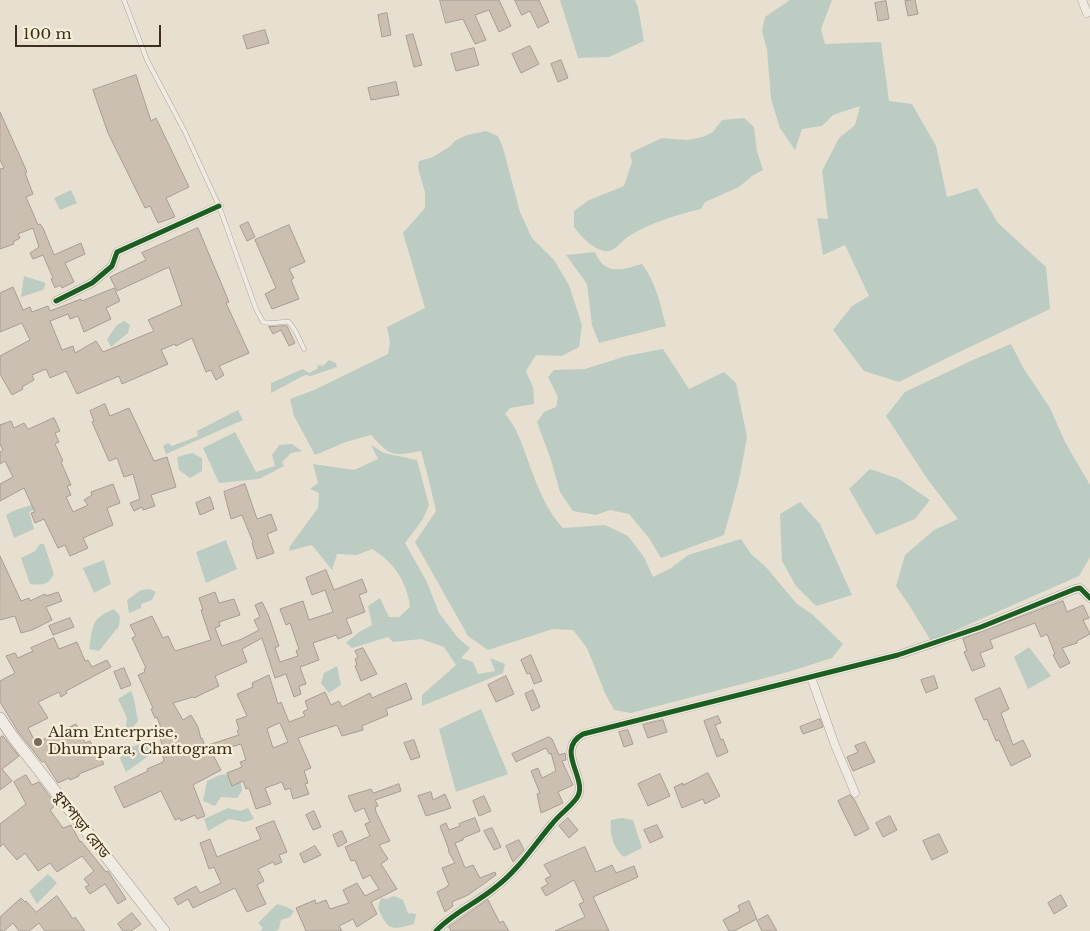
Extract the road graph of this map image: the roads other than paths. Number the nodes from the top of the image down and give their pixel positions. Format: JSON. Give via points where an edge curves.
{"nodes":[{"id":1,"x":124,"y":0,"type":"edge"},
{"id":2,"x":1082,"y":0,"type":"edge"},
{"id":3,"x":1087,"y":13,"type":"dead end"},
{"id":4,"x":220,"y":206,"type":"junction"},
{"id":5,"x":56,"y":301,"type":"dead end"},
{"id":6,"x":304,"y":349,"type":"dead end"},
{"id":7,"x":1090,"y":598,"type":"edge"},
{"id":8,"x":811,"y":677,"type":"junction"},
{"id":9,"x":0,"y":718,"type":"edge"},
{"id":10,"x":855,"y":792,"type":"dead end"},
{"id":11,"x":164,"y":931,"type":"edge"},
{"id":12,"x":436,"y":931,"type":"edge"}],
"edges":[{"from":1,"to":4,"type":"lane","via":[[147,60]]},
{"from":2,"to":3,"type":"street"},
{"from":4,"to":5,"type":"street","via":[[117,252],[112,266],[92,283]]},
{"from":4,"to":6,"type":"lane","via":[[263,322],[289,322]]},
{"from":7,"to":8,"type":"street","via":[[1080,588],[1075,589],[981,627]]},
{"from":8,"to":10,"type":"street"},
{"from":8,"to":12,"type":"street","via":[[576,738],[572,746],[572,762],[579,783],[578,798],[503,882]]},
{"from":9,"to":11,"type":"main road","name":"ধুমপাড়া রোড"}]}
